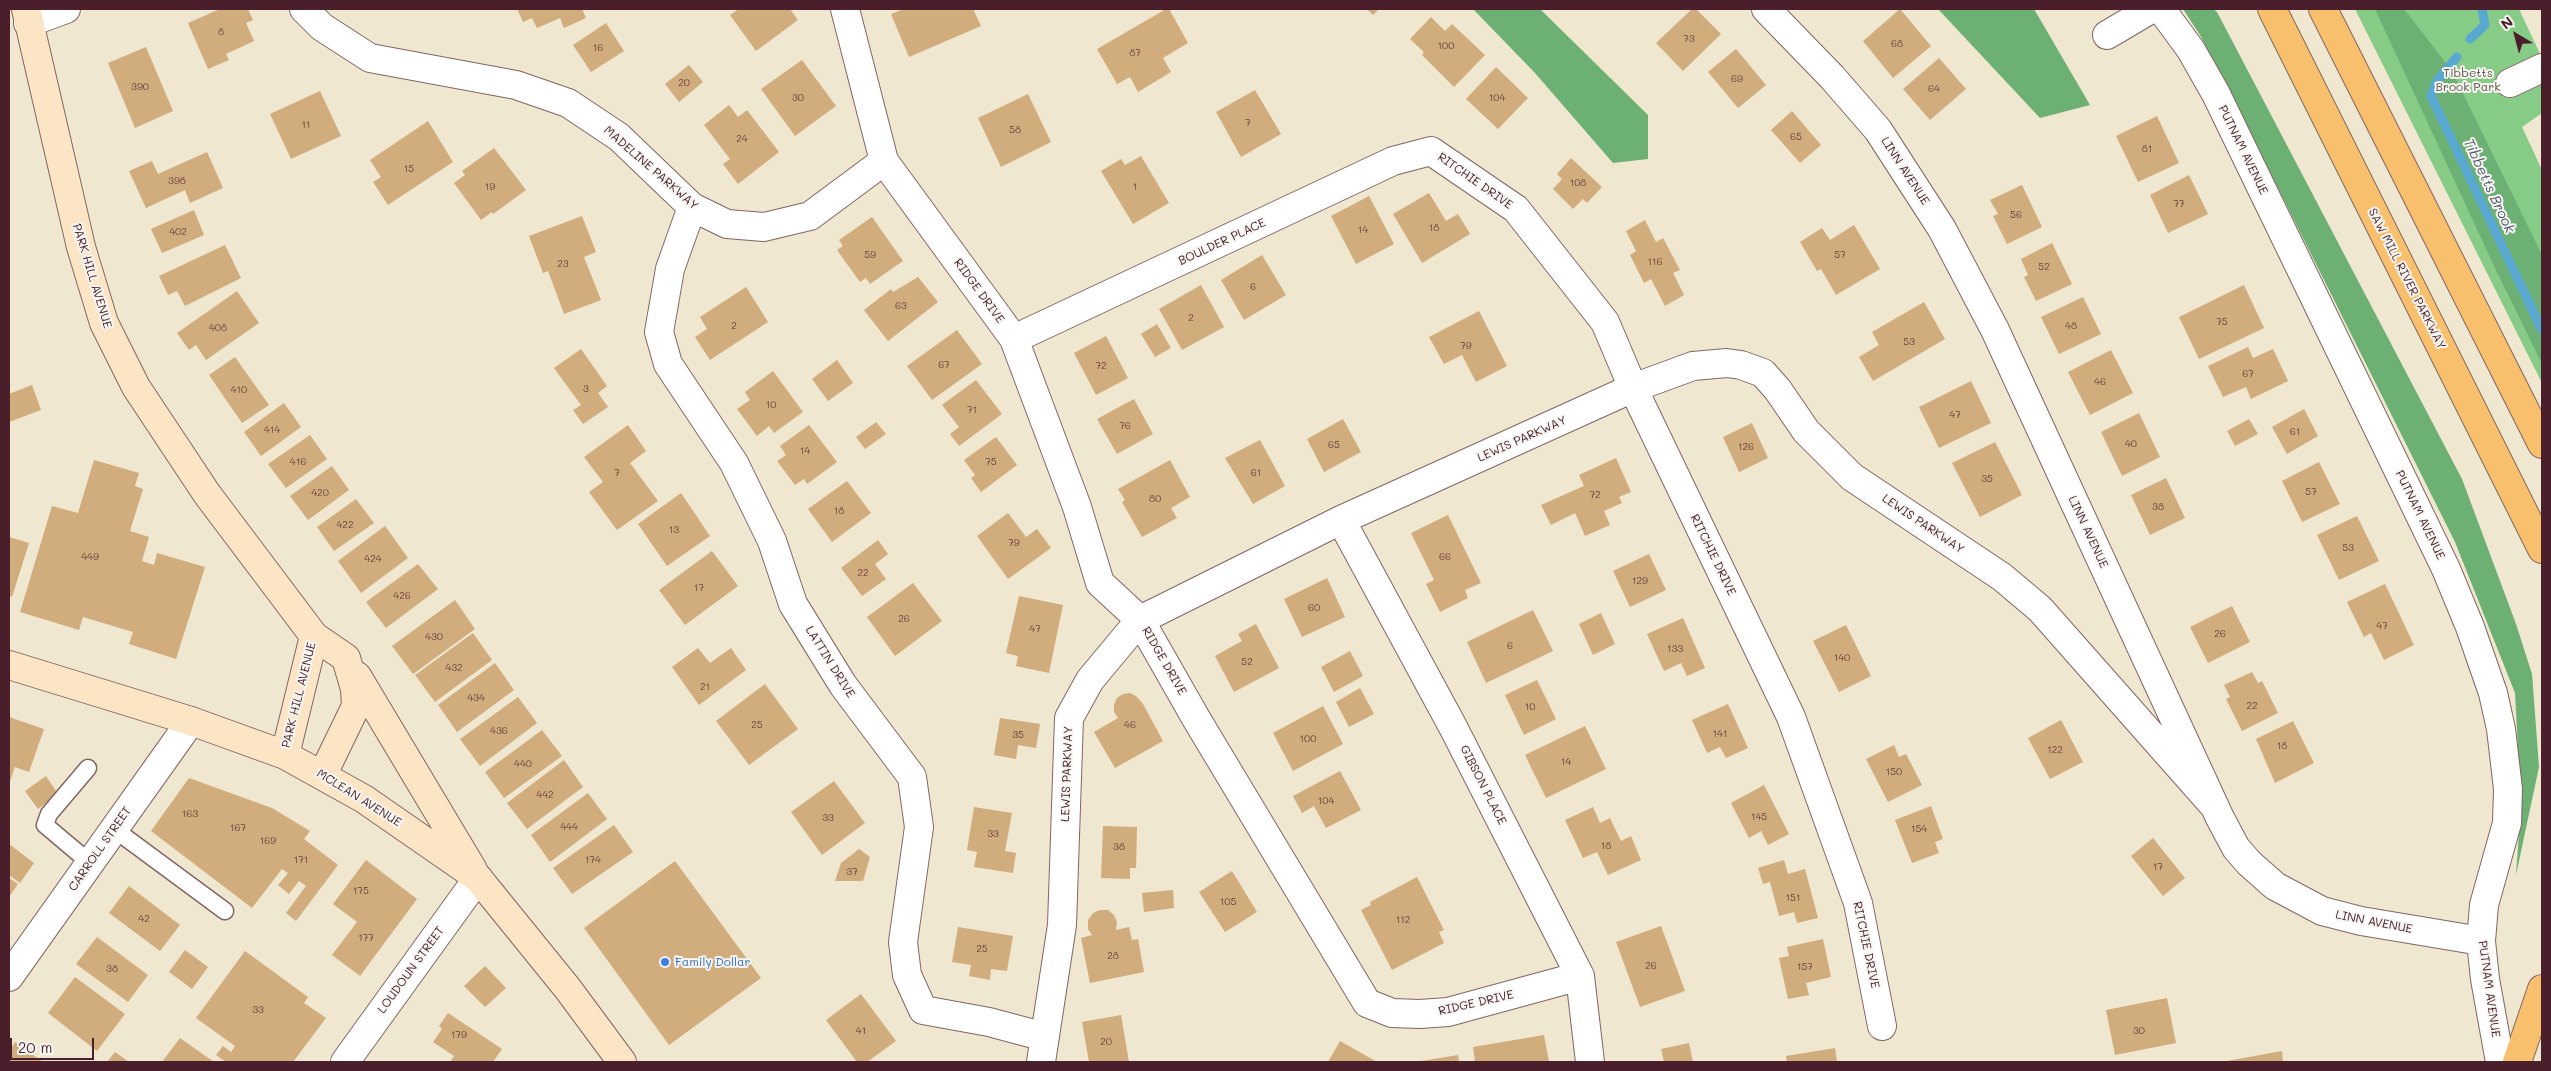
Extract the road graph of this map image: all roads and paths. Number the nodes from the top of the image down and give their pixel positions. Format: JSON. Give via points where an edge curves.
{"nodes":[{"id":1,"x":66,"y":9,"type":"edge"},
{"id":2,"x":304,"y":9,"type":"edge"},
{"id":3,"x":844,"y":9,"type":"edge"},
{"id":4,"x":1766,"y":9,"type":"edge"},
{"id":5,"x":2151,"y":9,"type":"edge"},
{"id":6,"x":2161,"y":9,"type":"edge"},
{"id":7,"x":2272,"y":9,"type":"edge"},
{"id":8,"x":2323,"y":9,"type":"edge"},
{"id":9,"x":27,"y":16,"type":"edge"},
{"id":10,"x":2107,"y":35,"type":"dead end"},
{"id":11,"x":2542,"y":68,"type":"edge"},
{"id":12,"x":2510,"y":83,"type":"dead end"},
{"id":13,"x":1432,"y":151,"type":"joint"},
{"id":14,"x":884,"y":160,"type":"junction"},
{"id":15,"x":692,"y":207,"type":"junction"},
{"id":16,"x":1014,"y":339,"type":"junction"},
{"id":17,"x":1633,"y":388,"type":"junction"},
{"id":18,"x":2542,"y":444,"type":"edge"},
{"id":19,"x":1341,"y":520,"type":"junction"},
{"id":20,"x":2539,"y":543,"type":"edge"},
{"id":21,"x":2542,"y":568,"type":"edge"},
{"id":22,"x":1140,"y":620,"type":"junction"},
{"id":23,"x":314,"y":636,"type":"junction"},
{"id":24,"x":346,"y":658,"type":"junction"},
{"id":25,"x":9,"y":665,"type":"edge"},
{"id":26,"x":190,"y":721,"type":"junction"},
{"id":27,"x":285,"y":754,"type":"junction"},
{"id":28,"x":88,"y":768,"type":"dead end"},
{"id":29,"x":323,"y":774,"type":"junction"},
{"id":30,"x":2215,"y":807,"type":"junction"},
{"id":31,"x":114,"y":829,"type":"junction"},
{"id":32,"x":90,"y":863,"type":"junction"},
{"id":33,"x":478,"y":878,"type":"junction"},
{"id":34,"x":225,"y":911,"type":"dead end"},
{"id":35,"x":2481,"y":941,"type":"junction"},
{"id":36,"x":1580,"y":976,"type":"junction"},
{"id":37,"x":9,"y":977,"type":"edge"},
{"id":38,"x":2542,"y":989,"type":"edge"},
{"id":39,"x":1882,"y":1026,"type":"dead end"},
{"id":40,"x":1043,"y":1050,"type":"edge"},
{"id":41,"x":345,"y":1062,"type":"edge"},
{"id":42,"x":622,"y":1062,"type":"edge"},
{"id":43,"x":1590,"y":1062,"type":"edge"},
{"id":44,"x":2500,"y":1062,"type":"edge"},
{"id":45,"x":2517,"y":1062,"type":"edge"}],
"edges":[{"from":1,"to":9,"type":"street"},
{"from":2,"to":15,"type":"street","name":"MADELINE PARKWAY","via":[[322,27],[370,58],[516,85],[568,103],[619,138]]},
{"from":3,"to":14,"type":"street","name":"RIDGE DRIVE"},
{"from":4,"to":30,"type":"street","name":"LINN AVENUE","via":[[1878,130],[1942,229],[1995,330]]},
{"from":5,"to":10,"type":"street"},
{"from":6,"to":35,"type":"street","name":"PUTNAM AVENUE","via":[[2191,50],[2216,94],[2446,569],[2480,656],[2499,720],[2508,806],[2508,823],[2484,905]]},
{"from":7,"to":20,"type":"highway","name":"SAW MILL RIVER PARKWAY"},
{"from":8,"to":18,"type":"highway"},
{"from":9,"to":23,"type":"street","name":"PARK HILL AVENUE","via":[[81,248],[104,324],[136,387],[207,494]]},
{"from":11,"to":12,"type":"street"},
{"from":13,"to":16,"type":"street","name":"BOULDER PLACE","via":[[1393,161]]},
{"from":13,"to":17,"type":"street","name":"RITCHIE DRIVE","via":[[1516,209],[1605,322]]},
{"from":14,"to":15,"type":"street","name":"MADELINE PARKWAY","via":[[810,216],[764,227],[727,224]]},
{"from":14,"to":16,"type":"street","name":"RIDGE DRIVE"},
{"from":15,"to":40,"type":"street","name":"LATTIN DRIVE","via":[[670,269],[659,332],[668,364],[734,464],[772,541],[794,604],[843,685],[912,777],[919,827],[903,942],[907,974],[922,1010],[989,1022]]},
{"from":16,"to":22,"type":"street","name":"RIDGE DRIVE","via":[[1077,507],[1100,583]]},
{"from":17,"to":19,"type":"street","name":"LEWIS PARKWAY"},
{"from":17,"to":30,"type":"street","name":"LEWIS PARKWAY","via":[[1680,369],[1710,364],[1741,365],[1763,374],[1806,431],[1852,476],[2002,577],[2040,609]]},
{"from":17,"to":39,"type":"street","name":"RITCHIE DRIVE","via":[[1791,717],[1858,903]]},
{"from":19,"to":22,"type":"street","name":"LEWIS PARKWAY"},
{"from":19,"to":36,"type":"street","name":"GIBSON PLACE","via":[[1453,727]]},
{"from":20,"to":21,"type":"highway","name":"SAW MILL RIVER PARKWAY"},
{"from":22,"to":36,"type":"street","name":"RIDGE DRIVE","via":[[1367,1003],[1392,1013],[1448,1012]]},
{"from":22,"to":40,"type":"street","name":"LEWIS PARKWAY","via":[[1090,680],[1069,718],[1062,925]]},
{"from":23,"to":24,"type":"street","name":"PARK HILL AVENUE"},
{"from":23,"to":27,"type":"street","name":"PARK HILL AVENUE"},
{"from":24,"to":29,"type":"street","via":[[356,706]]},
{"from":24,"to":33,"type":"street"},
{"from":25,"to":26,"type":"street","name":"MCLEAN AVENUE"},
{"from":26,"to":27,"type":"street","name":"MCLEAN AVENUE"},
{"from":26,"to":31,"type":"street","name":"CARROLL STREET"},
{"from":27,"to":29,"type":"street","name":"MCLEAN AVENUE"},
{"from":28,"to":32,"type":"lane","via":[[49,814],[46,825]]},
{"from":29,"to":33,"type":"street","name":"MCLEAN AVENUE"},
{"from":30,"to":35,"type":"street","name":"LINN AVENUE","via":[[2227,833],[2249,864],[2275,886],[2306,904],[2361,921]]},
{"from":31,"to":32,"type":"street","name":"CARROLL STREET"},
{"from":31,"to":34,"type":"lane"},
{"from":32,"to":37,"type":"street","name":"CARROLL STREET"},
{"from":33,"to":41,"type":"street","name":"LOUDOUN STREET"},
{"from":33,"to":42,"type":"street","name":"MCLEAN AVENUE"},
{"from":35,"to":44,"type":"street","name":"PUTNAM AVENUE"},
{"from":36,"to":43,"type":"street","name":"GIBSON PLACE"},
{"from":38,"to":45,"type":"highway"}]}
